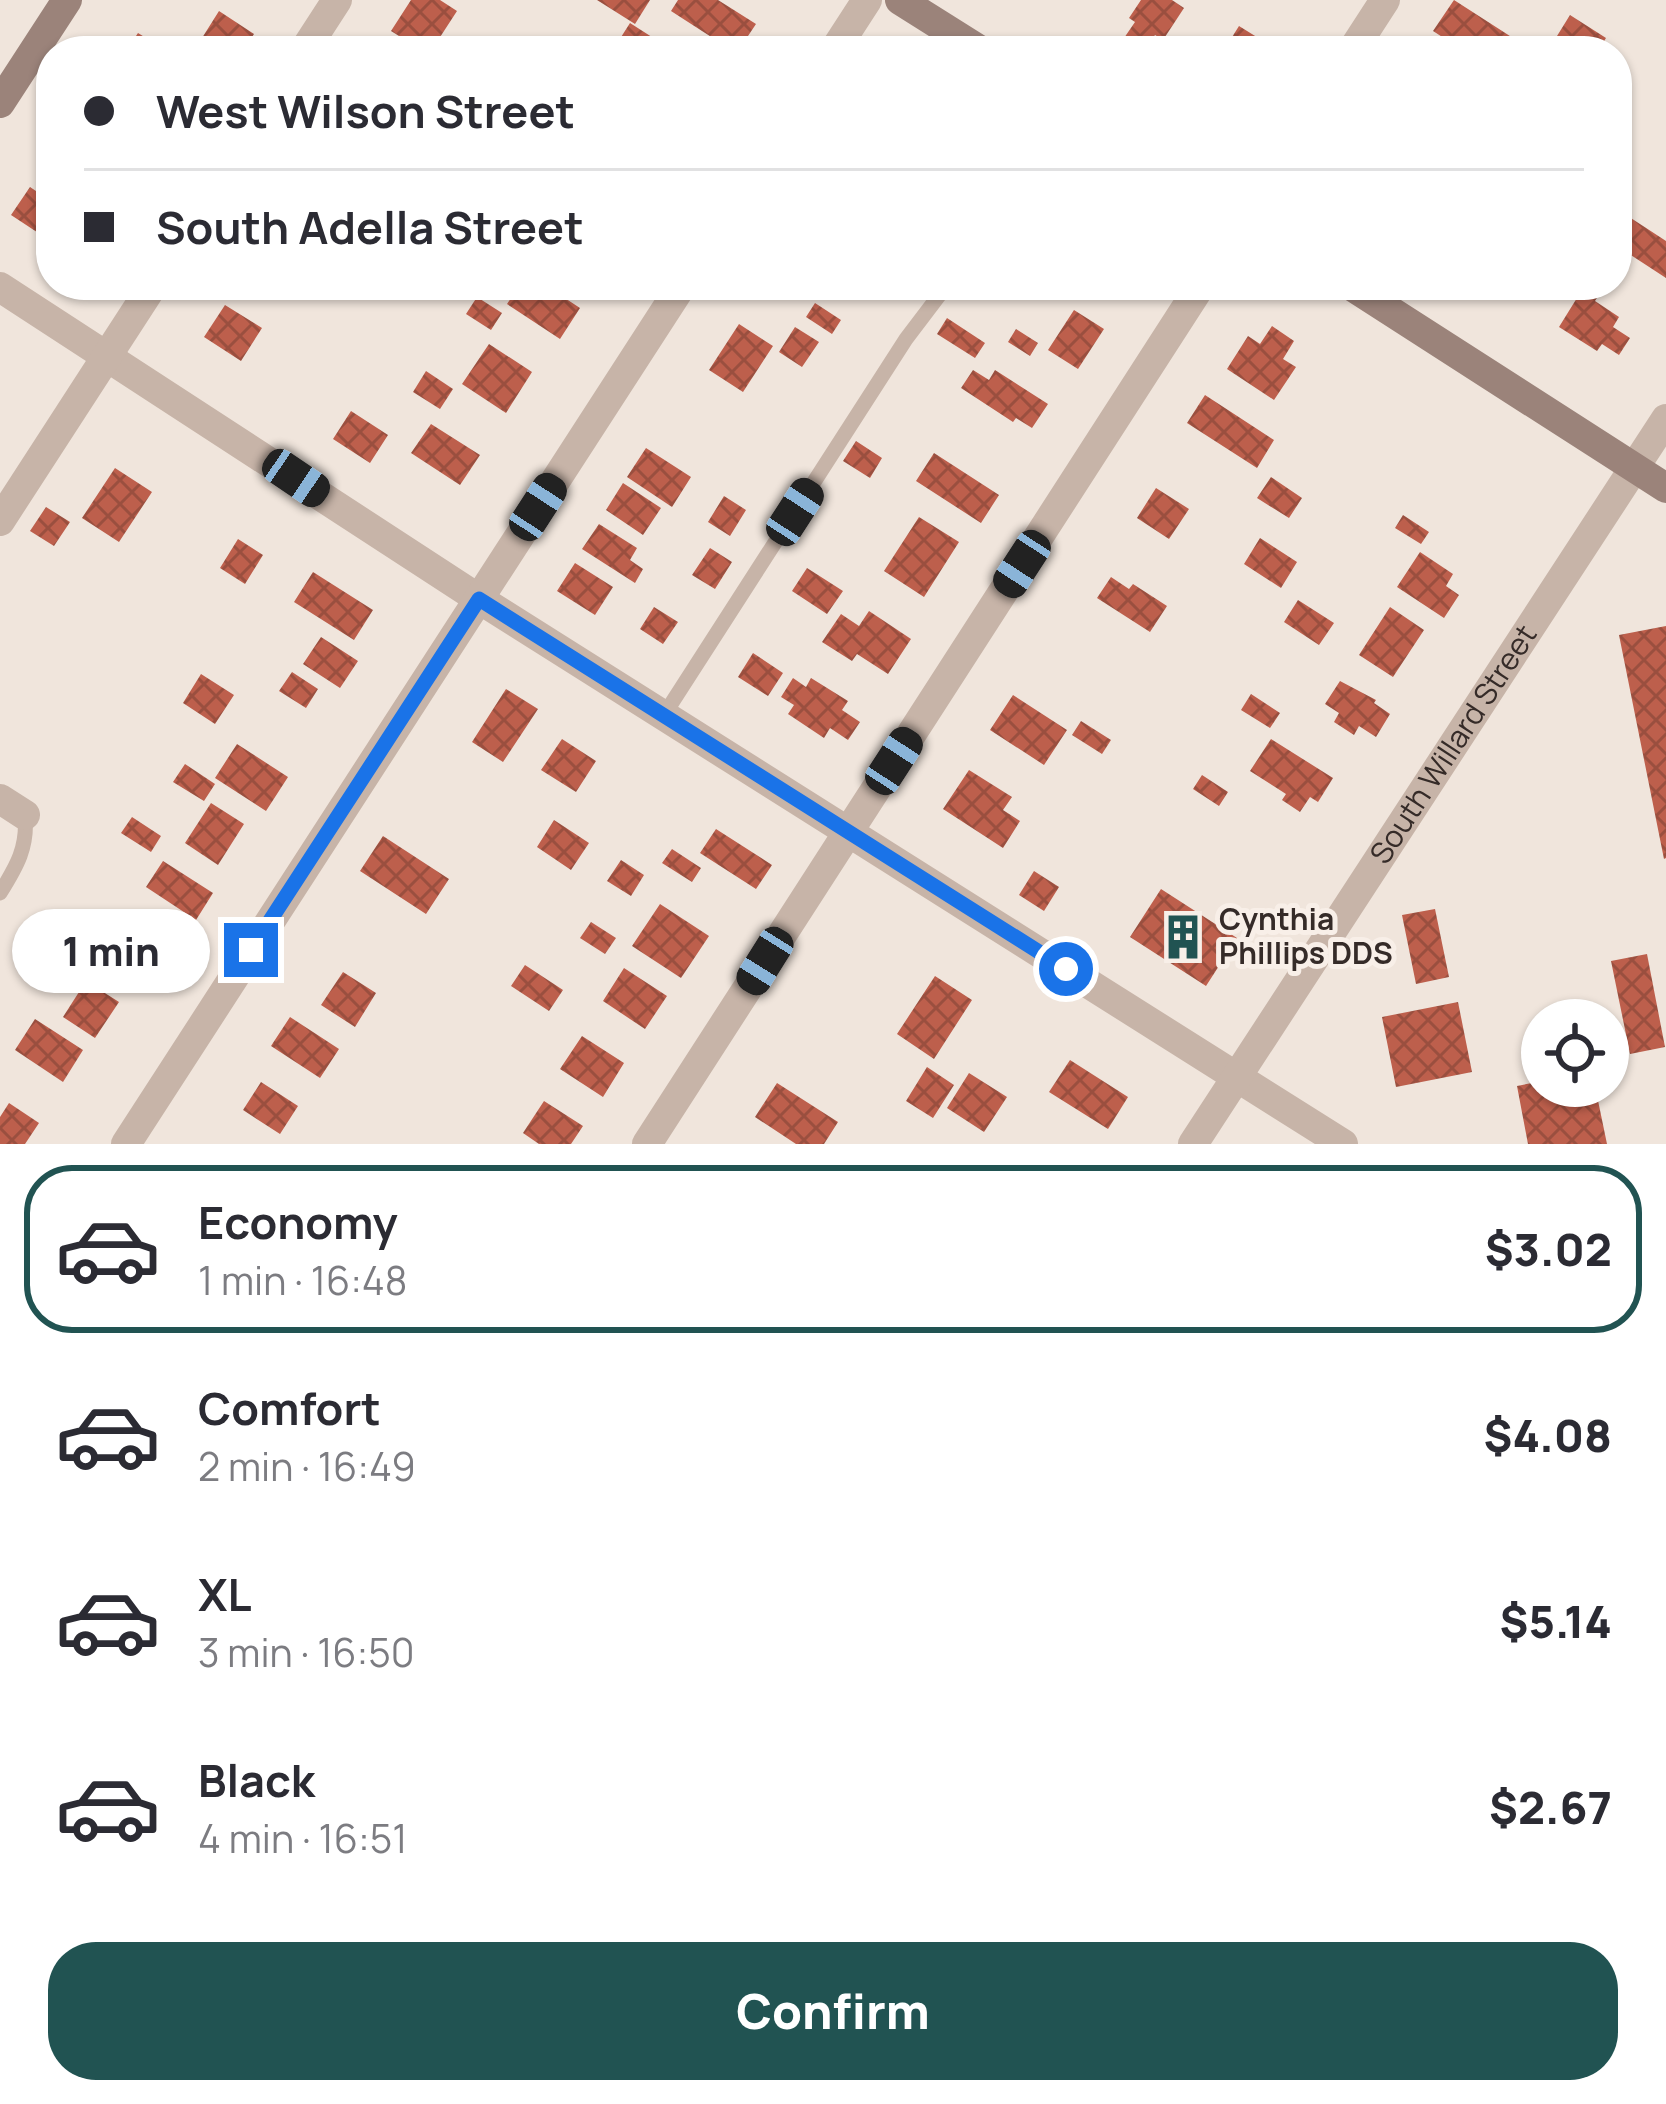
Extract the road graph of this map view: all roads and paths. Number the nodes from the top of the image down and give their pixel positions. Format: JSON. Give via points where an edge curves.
{"nodes":[{"id":1,"x":68,"y":0,"type":"edge"},
{"id":2,"x":337,"y":0,"type":"edge"},
{"id":3,"x":867,"y":0,"type":"edge"},
{"id":4,"x":900,"y":0,"type":"edge"},
{"id":5,"x":1385,"y":0,"type":"edge"},
{"id":6,"x":44,"y":36,"type":"edge"},
{"id":7,"x":314,"y":36,"type":"edge"},
{"id":8,"x":844,"y":36,"type":"edge"},
{"id":9,"x":957,"y":36,"type":"edge"},
{"id":10,"x":1362,"y":36,"type":"edge"},
{"id":11,"x":36,"y":48,"type":"edge"},
{"id":12,"x":0,"y":103,"type":"edge"},
{"id":13,"x":0,"y":287,"type":"edge"},
{"id":14,"x":143,"y":300,"type":"edge"},
{"id":15,"x":672,"y":300,"type":"edge"},
{"id":16,"x":936,"y":300,"type":"edge"},
{"id":17,"x":1191,"y":300,"type":"edge"},
{"id":18,"x":1372,"y":300,"type":"edge"},
{"id":19,"x":108,"y":354,"type":"junction"},
{"id":20,"x":1666,"y":418,"type":"edge"},
{"id":21,"x":1634,"y":467,"type":"junction"},
{"id":22,"x":1666,"y":488,"type":"edge"},
{"id":23,"x":0,"y":520,"type":"edge"},
{"id":24,"x":479,"y":599,"type":"junction"},
{"id":25,"x":664,"y":715,"type":"junction"},
{"id":26,"x":12,"y":807,"type":"edge"},
{"id":27,"x":849,"y":831,"type":"junction"},
{"id":28,"x":0,"y":892,"type":"edge"},
{"id":29,"x":1238,"y":1076,"type":"junction"},
{"id":30,"x":126,"y":1144,"type":"edge"},
{"id":31,"x":647,"y":1144,"type":"edge"},
{"id":32,"x":1193,"y":1144,"type":"edge"},
{"id":33,"x":1343,"y":1144,"type":"edge"}],
"edges":[{"from":1,"to":6,"type":"main road"},
{"from":2,"to":7,"type":"street"},
{"from":3,"to":8,"type":"street"},
{"from":4,"to":9,"type":"main road"},
{"from":5,"to":10,"type":"street"},
{"from":11,"to":12,"type":"main road"},
{"from":13,"to":19,"type":"street"},
{"from":14,"to":19,"type":"street"},
{"from":15,"to":24,"type":"street"},
{"from":16,"to":25,"type":"lane"},
{"from":17,"to":27,"type":"street"},
{"from":18,"to":21,"type":"main road"},
{"from":19,"to":23,"type":"street"},
{"from":19,"to":24,"type":"street"},
{"from":20,"to":21,"type":"street","name":"South Willard Street"},
{"from":21,"to":22,"type":"main road"},
{"from":21,"to":29,"type":"street","name":"South Willard Street"},
{"from":24,"to":25,"type":"street"},
{"from":24,"to":30,"type":"street"},
{"from":25,"to":27,"type":"street"},
{"from":26,"to":28,"type":"lane","via":[[27,839]]},
{"from":27,"to":29,"type":"street"},
{"from":27,"to":31,"type":"street"},
{"from":29,"to":32,"type":"street","name":"South Willard Street"},
{"from":29,"to":33,"type":"street"}]}
